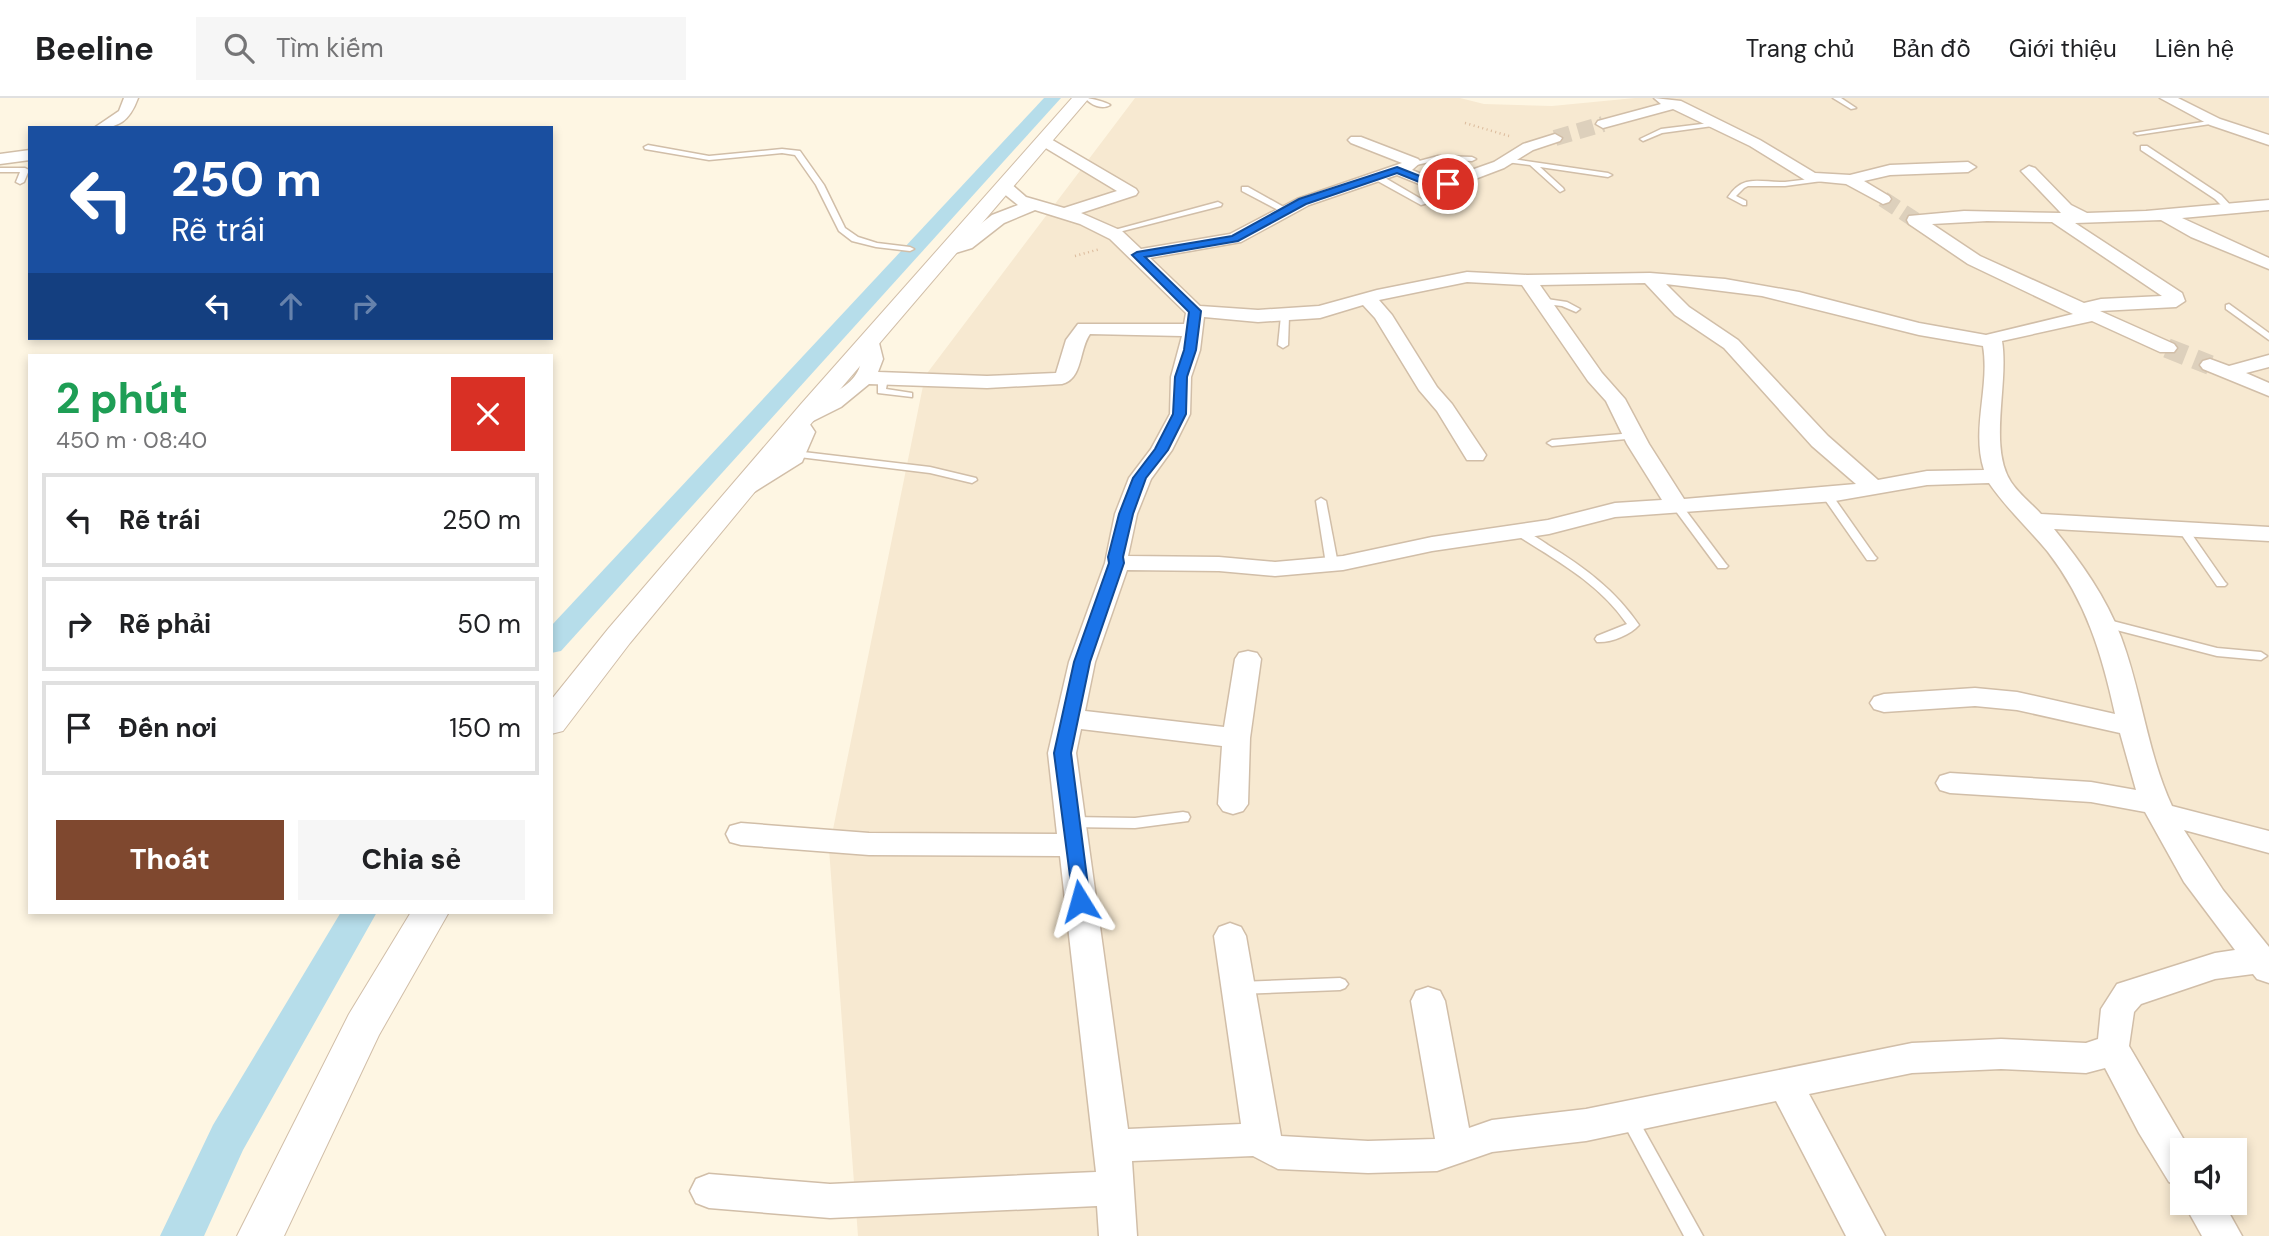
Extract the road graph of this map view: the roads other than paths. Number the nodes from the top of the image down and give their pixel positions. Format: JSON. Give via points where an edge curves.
{"nodes":[{"id":1,"x":131,"y":98,"type":"edge"},
{"id":2,"x":1081,"y":98,"type":"edge"},
{"id":3,"x":1088,"y":98,"type":"edge"},
{"id":4,"x":1836,"y":98,"type":"edge"},
{"id":5,"x":2167,"y":98,"type":"edge"},
{"id":6,"x":1669,"y":101,"type":"edge"},
{"id":7,"x":1107,"y":105,"type":"dead end"},
{"id":8,"x":1853,"y":108,"type":"dead end"},
{"id":9,"x":2215,"y":122,"type":"junction"},
{"id":10,"x":1602,"y":124,"type":"tunnel mouth"},
{"id":11,"x":1718,"y":124,"type":"junction"},
{"id":12,"x":104,"y":126,"type":"edge"},
{"id":13,"x":2137,"y":133,"type":"dead end"},
{"id":14,"x":1555,"y":138,"type":"tunnel mouth"},
{"id":15,"x":1643,"y":139,"type":"dead end"},
{"id":16,"x":1356,"y":140,"type":"dead end"},
{"id":17,"x":2269,"y":140,"type":"edge"},
{"id":18,"x":1044,"y":141,"type":"junction"},
{"id":19,"x":648,"y":147,"type":"dead end"},
{"id":20,"x":2144,"y":148,"type":"dead end"},
{"id":21,"x":28,"y":155,"type":"edge"},
{"id":22,"x":0,"y":159,"type":"edge"},
{"id":23,"x":1472,"y":159,"type":"dead end"},
{"id":24,"x":1509,"y":160,"type":"junction"},
{"id":25,"x":1533,"y":164,"type":"junction"},
{"id":26,"x":1405,"y":167,"type":"junction"},
{"id":27,"x":1968,"y":167,"type":"dead end"},
{"id":28,"x":0,"y":170,"type":"edge"},
{"id":29,"x":2029,"y":170,"type":"dead end"},
{"id":30,"x":1608,"y":175,"type":"dead end"},
{"id":31,"x":1377,"y":177,"type":"junction"},
{"id":32,"x":1819,"y":179,"type":"junction"},
{"id":33,"x":1850,"y":180,"type":"junction"},
{"id":34,"x":20,"y":181,"type":"dead end"},
{"id":35,"x":1004,"y":186,"type":"junction"},
{"id":36,"x":1245,"y":189,"type":"dead end"},
{"id":37,"x":1560,"y":190,"type":"dead end"},
{"id":38,"x":1883,"y":200,"type":"tunnel mouth"},
{"id":39,"x":1424,"y":203,"type":"dead end"},
{"id":40,"x":1743,"y":203,"type":"dead end"},
{"id":41,"x":1034,"y":204,"type":"junction"},
{"id":42,"x":1218,"y":204,"type":"dead end"},
{"id":43,"x":2269,"y":205,"type":"edge"},
{"id":44,"x":2229,"y":208,"type":"junction"},
{"id":45,"x":1285,"y":210,"type":"junction"},
{"id":46,"x":1065,"y":213,"type":"junction"},
{"id":47,"x":2165,"y":215,"type":"junction"},
{"id":48,"x":2058,"y":219,"type":"junction"},
{"id":49,"x":2086,"y":219,"type":"junction"},
{"id":50,"x":1916,"y":220,"type":"joint"},
{"id":51,"x":1111,"y":232,"type":"junction"},
{"id":52,"x":910,"y":249,"type":"dead end"},
{"id":53,"x":943,"y":251,"type":"junction"},
{"id":54,"x":1137,"y":255,"type":"junction"},
{"id":55,"x":2269,"y":264,"type":"edge"},
{"id":56,"x":1650,"y":278,"type":"junction"},
{"id":57,"x":1527,"y":280,"type":"junction"},
{"id":58,"x":1367,"y":298,"type":"junction"},
{"id":59,"x":1540,"y":301,"type":"junction"},
{"id":60,"x":2229,"y":307,"type":"dead end"},
{"id":61,"x":1576,"y":309,"type":"dead end"},
{"id":62,"x":2087,"y":313,"type":"junction"},
{"id":63,"x":1285,"y":316,"type":"junction"},
{"id":64,"x":1194,"y":320,"type":"junction"},
{"id":65,"x":2269,"y":337,"type":"edge"},
{"id":66,"x":1992,"y":341,"type":"junction"},
{"id":67,"x":869,"y":343,"type":"junction"},
{"id":68,"x":1283,"y":345,"type":"dead end"},
{"id":69,"x":2167,"y":348,"type":"tunnel mouth"},
{"id":70,"x":2269,"y":361,"type":"edge"},
{"id":71,"x":873,"y":378,"type":"junction"},
{"id":72,"x":2269,"y":390,"type":"edge"},
{"id":73,"x":909,"y":395,"type":"dead end"},
{"id":74,"x":801,"y":420,"type":"junction"},
{"id":75,"x":1633,"y":436,"type":"junction"},
{"id":76,"x":1552,"y":443,"type":"dead end"},
{"id":77,"x":795,"y":454,"type":"junction"},
{"id":78,"x":1475,"y":455,"type":"dead end"},
{"id":79,"x":1996,"y":476,"type":"junction"},
{"id":80,"x":972,"y":480,"type":"dead end"},
{"id":81,"x":1873,"y":487,"type":"junction"},
{"id":82,"x":743,"y":489,"type":"junction"},
{"id":83,"x":1826,"y":494,"type":"junction"},
{"id":84,"x":1321,"y":500,"type":"dead end"},
{"id":85,"x":1677,"y":506,"type":"junction"},
{"id":86,"x":2035,"y":522,"type":"junction"},
{"id":87,"x":2182,"y":528,"type":"junction"},
{"id":88,"x":1520,"y":532,"type":"junction"},
{"id":89,"x":2269,"y":534,"type":"edge"},
{"id":90,"x":1871,"y":558,"type":"dead end"},
{"id":91,"x":1117,"y":563,"type":"junction"},
{"id":92,"x":1332,"y":565,"type":"junction"},
{"id":93,"x":1722,"y":566,"type":"dead end"},
{"id":94,"x":2221,"y":584,"type":"dead end"},
{"id":95,"x":2101,"y":622,"type":"junction"},
{"id":96,"x":1601,"y":639,"type":"dead end"},
{"id":97,"x":2261,"y":656,"type":"dead end"},
{"id":98,"x":1248,"y":659,"type":"dead end"},
{"id":99,"x":1884,"y":703,"type":"dead end"},
{"id":100,"x":1070,"y":718,"type":"junction"},
{"id":101,"x":553,"y":720,"type":"edge"},
{"id":102,"x":2133,"y":727,"type":"junction"},
{"id":103,"x":1236,"y":738,"type":"junction"},
{"id":104,"x":1950,"y":783,"type":"dead end"},
{"id":105,"x":1233,"y":804,"type":"dead end"},
{"id":106,"x":2157,"y":809,"type":"junction"},
{"id":107,"x":1183,"y":817,"type":"dead end"},
{"id":108,"x":741,"y":834,"type":"dead end"},
{"id":109,"x":1071,"y":834,"type":"junction"},
{"id":110,"x":2269,"y":842,"type":"edge"},
{"id":111,"x":429,"y":914,"type":"edge"},
{"id":112,"x":1230,"y":936,"type":"dead end"},
{"id":113,"x":2265,"y":965,"type":"edge"},
{"id":114,"x":1340,"y":984,"type":"dead end"},
{"id":115,"x":1238,"y":988,"type":"junction"},
{"id":116,"x":1428,"y":1001,"type":"dead end"},
{"id":117,"x":2112,"y":1046,"type":"junction"},
{"id":118,"x":1785,"y":1083,"type":"junction"},
{"id":119,"x":1627,"y":1116,"type":"junction"},
{"id":120,"x":1264,"y":1139,"type":"junction"},
{"id":121,"x":1111,"y":1146,"type":"junction"},
{"id":122,"x":1455,"y":1150,"type":"junction"},
{"id":123,"x":2170,"y":1151,"type":"edge"},
{"id":124,"x":1115,"y":1188,"type":"junction"},
{"id":125,"x":709,"y":1191,"type":"dead end"},
{"id":126,"x":2210,"y":1215,"type":"edge"},
{"id":127,"x":260,"y":1236,"type":"edge"},
{"id":128,"x":1118,"y":1236,"type":"edge"},
{"id":129,"x":1694,"y":1236,"type":"edge"},
{"id":130,"x":1866,"y":1236,"type":"edge"},
{"id":131,"x":2224,"y":1236,"type":"edge"}],
"edges":[{"from":1,"to":12,"type":"street","via":[[125,113]]},
{"from":2,"to":18,"type":"street"},
{"from":3,"to":7,"type":"lane"},
{"from":4,"to":8,"type":"lane"},
{"from":5,"to":9,"type":"street"},
{"from":6,"to":10,"type":"street"},
{"from":6,"to":11,"type":"street"},
{"from":9,"to":13,"type":"lane"},
{"from":9,"to":17,"type":"street"},
{"from":11,"to":15,"type":"lane","via":[[1667,130]]},
{"from":11,"to":32,"type":"street"},
{"from":14,"to":24,"type":"street"},
{"from":16,"to":26,"type":"street","via":[[1413,162]]},
{"from":18,"to":35,"type":"street"},
{"from":18,"to":46,"type":"street","via":[[1130,192]]},
{"from":19,"to":52,"type":"lane","via":[[709,158],[797,153],[842,229],[855,239]]},
{"from":20,"to":44,"type":"lane"},
{"from":21,"to":22,"type":"street"},
{"from":23,"to":26,"type":"lane","via":[[1438,158]]},
{"from":24,"to":25,"type":"lane"},
{"from":24,"to":26,"type":"street","via":[[1439,186]]},
{"from":25,"to":30,"type":"lane"},
{"from":25,"to":37,"type":"lane"},
{"from":26,"to":31,"type":"street"},
{"from":27,"to":33,"type":"street","via":[[1899,169]]},
{"from":28,"to":34,"type":"lane","via":[[25,170]]},
{"from":29,"to":49,"type":"street","via":[[2065,208]]},
{"from":31,"to":39,"type":"lane"},
{"from":31,"to":45,"type":"street"},
{"from":32,"to":33,"type":"street"},
{"from":32,"to":40,"type":"lane","via":[[1750,182],[1732,196]]},
{"from":33,"to":38,"type":"street"},
{"from":35,"to":41,"type":"street","via":[[1020,200]]},
{"from":35,"to":53,"type":"street"},
{"from":36,"to":45,"type":"lane"},
{"from":41,"to":46,"type":"street"},
{"from":41,"to":53,"type":"street","via":[[998,219],[966,244]]},
{"from":42,"to":51,"type":"lane"},
{"from":43,"to":44,"type":"street"},
{"from":44,"to":47,"type":"street"},
{"from":45,"to":54,"type":"street","via":[[1235,238]]},
{"from":46,"to":51,"type":"street"},
{"from":47,"to":49,"type":"street"},
{"from":47,"to":55,"type":"street"},
{"from":48,"to":49,"type":"street"},
{"from":48,"to":50,"type":"street"},
{"from":48,"to":62,"type":"street","via":[[2176,297],[2176,301],[2101,304]]},
{"from":50,"to":62,"type":"street","via":[[1974,260]]},
{"from":51,"to":54,"type":"street"},
{"from":53,"to":67,"type":"street"},
{"from":54,"to":64,"type":"street"},
{"from":56,"to":57,"type":"street"},
{"from":56,"to":66,"type":"street","via":[[1759,290],[1923,332]]},
{"from":56,"to":81,"type":"street","via":[[1682,311],[1731,344],[1820,441]]},
{"from":57,"to":58,"type":"street","via":[[1467,276]]},
{"from":57,"to":59,"type":"street"},
{"from":58,"to":63,"type":"street","via":[[1320,312]]},
{"from":58,"to":78,"type":"street","via":[[1383,315]]},
{"from":59,"to":61,"type":"lane"},
{"from":59,"to":75,"type":"street","via":[[1615,399]]},
{"from":60,"to":65,"type":"lane"},
{"from":62,"to":66,"type":"street"},
{"from":62,"to":69,"type":"street"},
{"from":63,"to":64,"type":"street"},
{"from":63,"to":68,"type":"lane"},
{"from":64,"to":71,"type":"street","via":[[1085,328],[1062,377],[950,383]]},
{"from":64,"to":91,"type":"street","via":[[1181,377],[1180,414],[1140,478],[1126,514]]},
{"from":66,"to":79,"type":"street","via":[[1996,358],[1990,425]]},
{"from":67,"to":71,"type":"street"},
{"from":67,"to":74,"type":"street"},
{"from":70,"to":72,"type":"street","via":[[2219,369]]},
{"from":71,"to":73,"type":"lane","via":[[881,391]]},
{"from":71,"to":74,"type":"street","via":[[824,411]]},
{"from":74,"to":77,"type":"street","via":[[804,432]]},
{"from":74,"to":82,"type":"street"},
{"from":75,"to":76,"type":"lane"},
{"from":75,"to":85,"type":"street"},
{"from":77,"to":80,"type":"lane","via":[[930,470]]},
{"from":77,"to":82,"type":"street"},
{"from":79,"to":81,"type":"street","via":[[1927,478]]},
{"from":79,"to":86,"type":"street"},
{"from":81,"to":83,"type":"street"},
{"from":82,"to":101,"type":"street"},
{"from":83,"to":85,"type":"street"},
{"from":83,"to":90,"type":"lane"},
{"from":84,"to":92,"type":"lane"},
{"from":85,"to":88,"type":"street","via":[[1615,510]]},
{"from":85,"to":93,"type":"lane"},
{"from":86,"to":87,"type":"street"},
{"from":86,"to":95,"type":"street","via":[[2062,554]]},
{"from":87,"to":89,"type":"street"},
{"from":87,"to":94,"type":"lane"},
{"from":88,"to":92,"type":"street"},
{"from":88,"to":96,"type":"lane","via":[[1583,572],[1629,617],[1633,625],[1627,631]]},
{"from":91,"to":92,"type":"street","via":[[1276,569]]},
{"from":91,"to":100,"type":"street","via":[[1082,662]]},
{"from":95,"to":97,"type":"lane","via":[[2217,652]]},
{"from":95,"to":102,"type":"street"},
{"from":98,"to":103,"type":"street"},
{"from":99,"to":102,"type":"street","via":[[1975,697],[2017,701]]},
{"from":100,"to":103,"type":"street"},
{"from":100,"to":109,"type":"street","via":[[1062,753]]},
{"from":102,"to":106,"type":"street"},
{"from":103,"to":105,"type":"street"},
{"from":104,"to":106,"type":"street","via":[[2091,792]]},
{"from":106,"to":110,"type":"street"},
{"from":106,"to":113,"type":"street","via":[[2210,897]]},
{"from":107,"to":109,"type":"lane"},
{"from":108,"to":109,"type":"street","via":[[869,844]]},
{"from":109,"to":121,"type":"street"},
{"from":111,"to":127,"type":"street","via":[[363,1026]]},
{"from":112,"to":115,"type":"street"},
{"from":113,"to":117,"type":"street","via":[[2215,966],[2129,994],[2118,1009]]},
{"from":114,"to":115,"type":"lane"},
{"from":115,"to":120,"type":"street"},
{"from":116,"to":122,"type":"street"},
{"from":117,"to":118,"type":"street","via":[[2107,1053],[2087,1058],[2001,1054],[1912,1058]]},
{"from":117,"to":123,"type":"street"},
{"from":118,"to":119,"type":"street"},
{"from":118,"to":130,"type":"street"},
{"from":119,"to":122,"type":"street","via":[[1492,1136]]},
{"from":119,"to":129,"type":"lane"},
{"from":120,"to":121,"type":"street"},
{"from":120,"to":122,"type":"street","via":[[1267,1147],[1278,1153],[1368,1157],[1437,1155]]},
{"from":121,"to":124,"type":"street"},
{"from":124,"to":125,"type":"street","via":[[830,1201]]},
{"from":124,"to":128,"type":"street"},
{"from":126,"to":131,"type":"street"}]}
